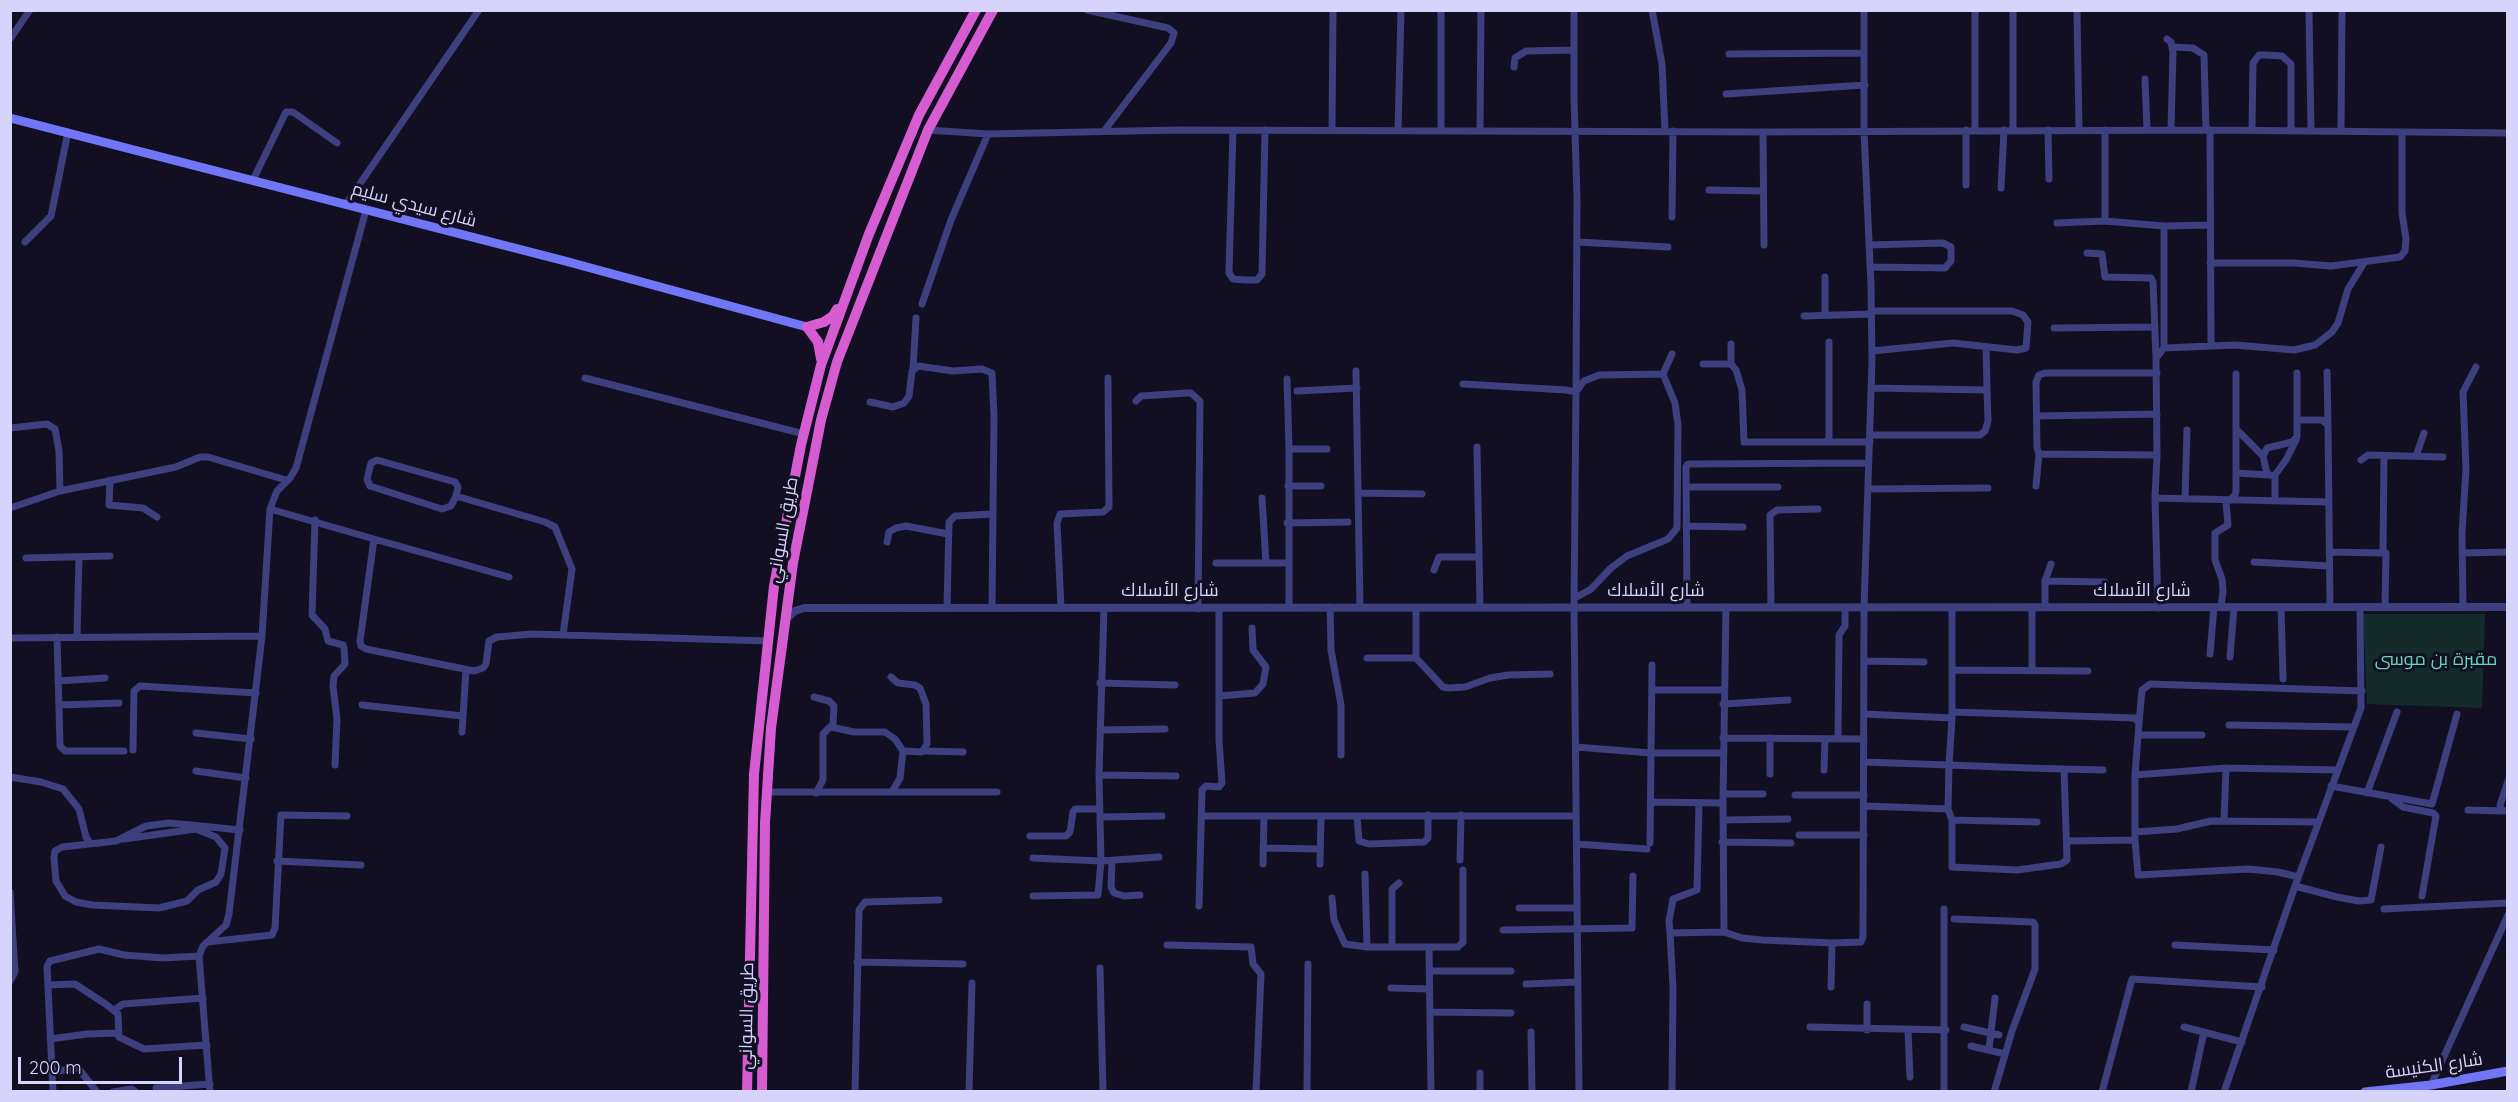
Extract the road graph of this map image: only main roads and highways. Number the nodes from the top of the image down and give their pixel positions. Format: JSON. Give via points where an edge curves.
{"nodes":[{"id":1,"x":976,"y":10,"type":"edge"},
{"id":2,"x":993,"y":10,"type":"edge"},
{"id":3,"x":950,"y":58,"type":"junction"},
{"id":4,"x":961,"y":70,"type":"junction"},
{"id":5,"x":934,"y":86,"type":"junction"},
{"id":6,"x":946,"y":94,"type":"junction"},
{"id":7,"x":10,"y":118,"type":"edge"},
{"id":8,"x":845,"y":296,"type":"junction"},
{"id":9,"x":807,"y":327,"type":"junction"},
{"id":10,"x":821,"y":365,"type":"junction"},
{"id":11,"x":2508,"y":1071,"type":"edge"},
{"id":12,"x":2427,"y":1087,"type":"edge"},
{"id":13,"x":747,"y":1092,"type":"edge"},
{"id":14,"x":762,"y":1092,"type":"edge"},
{"id":15,"x":2365,"y":1092,"type":"edge"}],
"edges":[{"from":1,"to":3,"type":"highway","name":"طريق السواني"},
{"from":2,"to":4,"type":"highway","name":"طريق السواني"},
{"from":3,"to":4,"type":"highway","via":[[951,67]]},
{"from":3,"to":5,"type":"highway","name":"طريق السواني"},
{"from":4,"to":6,"type":"highway","name":"طريق السواني"},
{"from":5,"to":6,"type":"highway"},
{"from":5,"to":8,"type":"highway","name":"طريق السواني"},
{"from":6,"to":14,"type":"highway","name":"طريق السواني","via":[[865,287],[829,387],[810,474],[771,728]]},
{"from":7,"to":9,"type":"main road","name":"شارع سيدي سليم"},
{"from":8,"to":9,"type":"highway","via":[[830,318]]},
{"from":8,"to":10,"type":"highway","name":"طريق السواني"},
{"from":9,"to":10,"type":"highway","via":[[818,342]]},
{"from":10,"to":13,"type":"highway","name":"طريق السواني","via":[[780,551],[754,774]]},
{"from":11,"to":12,"type":"main road","name":"شارع الكنيسة"},
{"from":12,"to":15,"type":"main road","name":"شارع الكنيسة"}]}
